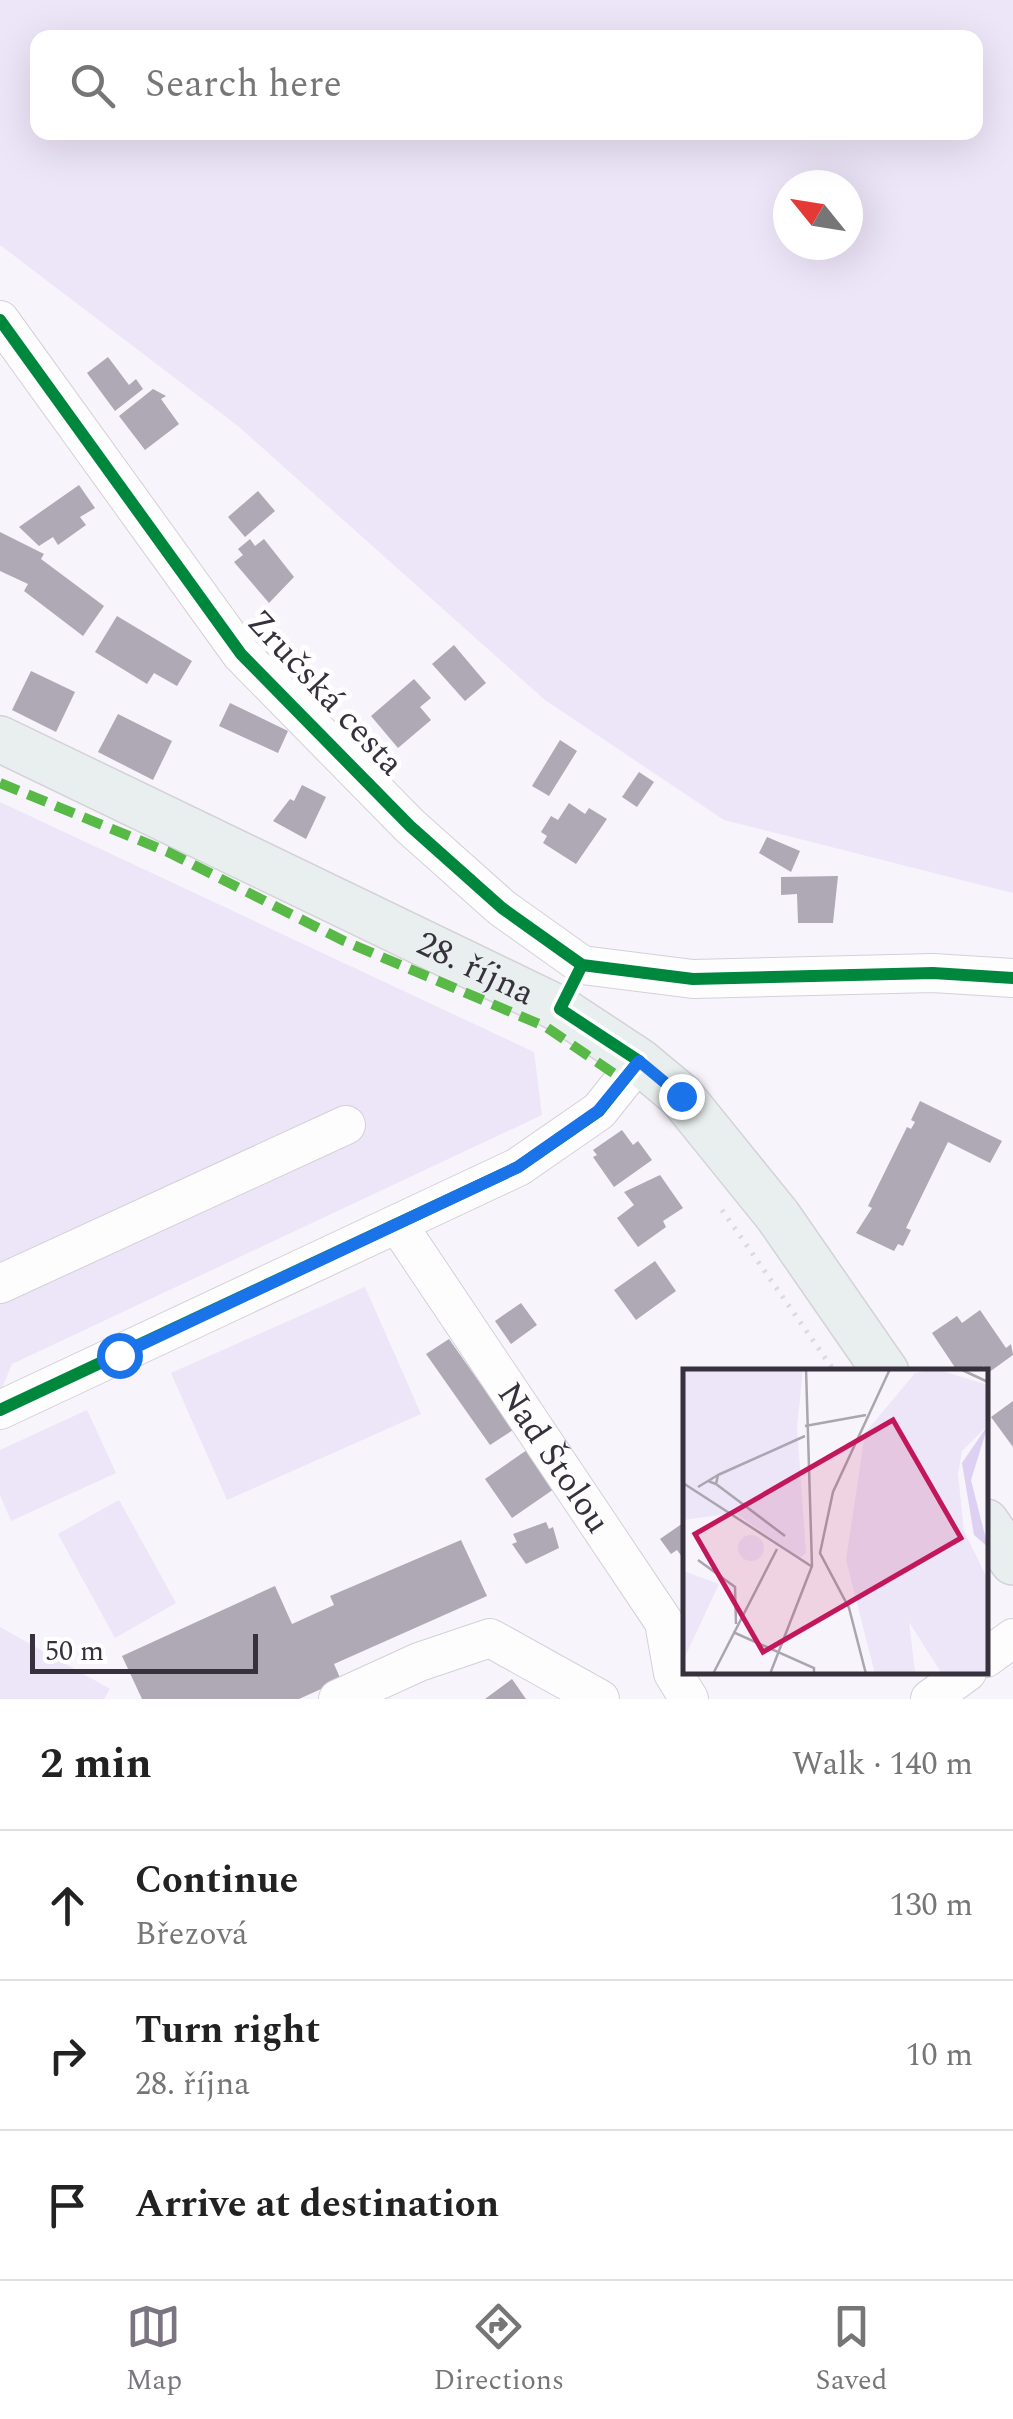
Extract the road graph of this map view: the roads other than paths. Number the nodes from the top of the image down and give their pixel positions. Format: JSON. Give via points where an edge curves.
{"nodes":[{"id":1,"x":0,"y":320,"type":"edge"},
{"id":2,"x":0,"y":739,"type":"edge"},
{"id":3,"x":582,"y":965,"type":"junction"},
{"id":4,"x":1013,"y":978,"type":"edge"},
{"id":5,"x":560,"y":1009,"type":"junction"},
{"id":6,"x":639,"y":1061,"type":"junction"},
{"id":7,"x":346,"y":1125,"type":"dead end"},
{"id":8,"x":398,"y":1225,"type":"junction"},
{"id":9,"x":0,"y":1284,"type":"edge"},
{"id":10,"x":884,"y":1369,"type":"edge"},
{"id":11,"x":0,"y":1410,"type":"edge"},
{"id":12,"x":988,"y":1634,"type":"edge"},
{"id":13,"x":1013,"y":1635,"type":"edge"},
{"id":14,"x":988,"y":1656,"type":"edge"},
{"id":15,"x":965,"y":1674,"type":"edge"},
{"id":16,"x":338,"y":1699,"type":"edge"},
{"id":17,"x":600,"y":1699,"type":"edge"},
{"id":18,"x":689,"y":1699,"type":"edge"},
{"id":19,"x":930,"y":1699,"type":"edge"}],
"edges":[{"from":1,"to":3,"type":"street","name":"Zručská cesta","via":[[240,654],[410,826],[502,908]]},
{"from":2,"to":5,"type":"main road","name":"28. října"},
{"from":3,"to":4,"type":"street","name":"Zručská cesta","via":[[693,980]]},
{"from":3,"to":5,"type":"street"},
{"from":5,"to":6,"type":"main road","name":"28. října"},
{"from":6,"to":8,"type":"street","via":[[598,1111],[518,1167]]},
{"from":6,"to":10,"type":"main road","name":"28. října","via":[[718,1138]]},
{"from":7,"to":9,"type":"street"},
{"from":8,"to":11,"type":"street"},
{"from":8,"to":18,"type":"street","name":"Nad Štolou","via":[[664,1622],[673,1673]]},
{"from":12,"to":13,"type":"street"},
{"from":13,"to":14,"type":"street"},
{"from":15,"to":19,"type":"street"},
{"from":16,"to":17,"type":"street","via":[[490,1638]]}]}
